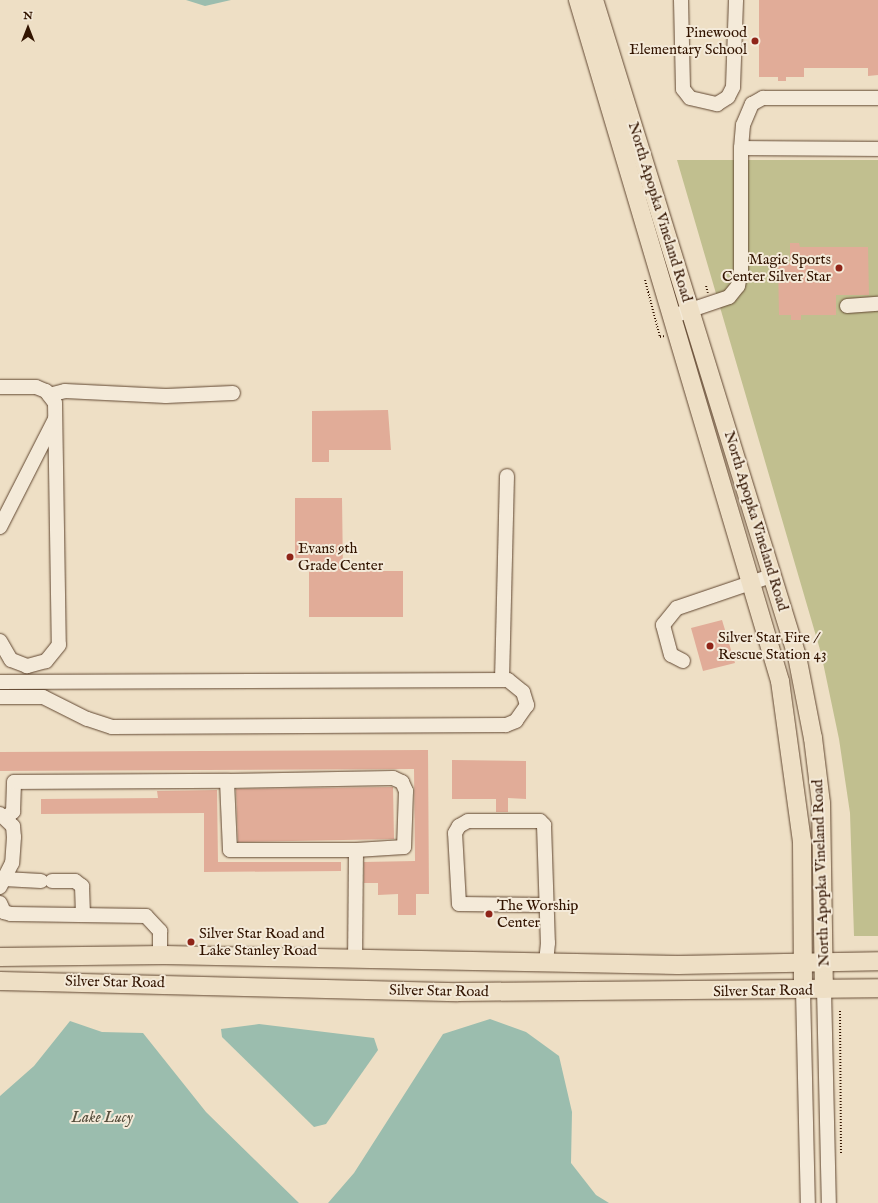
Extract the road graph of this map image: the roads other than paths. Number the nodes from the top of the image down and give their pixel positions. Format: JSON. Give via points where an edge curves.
{"nodes":[{"id":1,"x":578,"y":0,"type":"edge"},
{"id":2,"x":594,"y":0,"type":"edge"},
{"id":3,"x":681,"y":0,"type":"edge"},
{"id":4,"x":736,"y":0,"type":"edge"},
{"id":5,"x":878,"y":98,"type":"edge"},
{"id":6,"x":741,"y":148,"type":"junction"},
{"id":7,"x":878,"y":150,"type":"edge"},
{"id":8,"x":878,"y":304,"type":"edge"},
{"id":9,"x":847,"y":306,"type":"dead end"},
{"id":10,"x":691,"y":310,"type":"junction"},
{"id":11,"x":673,"y":316,"type":"junction"},
{"id":12,"x":0,"y":387,"type":"edge"},
{"id":13,"x":233,"y":393,"type":"dead end"},
{"id":14,"x":49,"y":395,"type":"junction"},
{"id":15,"x":57,"y":415,"type":"junction"},
{"id":16,"x":507,"y":476,"type":"dead end"},
{"id":17,"x":0,"y":527,"type":"edge"},
{"id":18,"x":774,"y":575,"type":"junction"},
{"id":19,"x":753,"y":582,"type":"junction"},
{"id":20,"x":0,"y":641,"type":"edge"},
{"id":21,"x":683,"y":661,"type":"dead end"},
{"id":22,"x":502,"y":680,"type":"junction"},
{"id":23,"x":0,"y":682,"type":"edge"},
{"id":24,"x":0,"y":697,"type":"edge"},
{"id":25,"x":227,"y":781,"type":"junction"},
{"id":26,"x":3,"y":815,"type":"edge"},
{"id":27,"x":356,"y":850,"type":"junction"},
{"id":28,"x":2,"y":883,"type":"edge"},
{"id":29,"x":0,"y":903,"type":"edge"},
{"id":30,"x":546,"y":905,"type":"junction"},
{"id":31,"x":83,"y":914,"type":"junction"},
{"id":32,"x":160,"y":954,"type":"junction"},
{"id":33,"x":0,"y":957,"type":"edge"},
{"id":34,"x":354,"y":959,"type":"junction"},
{"id":35,"x":878,"y":961,"type":"edge"},
{"id":36,"x":803,"y":963,"type":"junction"},
{"id":37,"x":824,"y":963,"type":"junction"},
{"id":38,"x":546,"y":964,"type":"junction"},
{"id":39,"x":0,"y":981,"type":"edge"},
{"id":40,"x":878,"y":988,"type":"edge"},
{"id":41,"x":824,"y":989,"type":"junction"},
{"id":42,"x":803,"y":990,"type":"junction"},
{"id":43,"x":808,"y":1203,"type":"edge"},
{"id":44,"x":829,"y":1203,"type":"edge"}],
"edges":[{"from":1,"to":11,"type":"main road","name":"North Apopka Vineland Road"},
{"from":2,"to":10,"type":"main road","name":"North Apopka Vineland Road"},
{"from":3,"to":4,"type":"street","via":[[683,90],[690,98],[717,104],[728,97],[733,87]]},
{"from":5,"to":6,"type":"street","via":[[763,98],[752,104],[747,113]]},
{"from":6,"to":7,"type":"street"},
{"from":6,"to":10,"type":"street","via":[[741,270],[738,286],[729,297]]},
{"from":8,"to":9,"type":"street"},
{"from":10,"to":11,"type":"street"},
{"from":10,"to":18,"type":"main road","name":"North Apopka Vineland Road"},
{"from":11,"to":19,"type":"main road","name":"North Apopka Vineland Road"},
{"from":12,"to":14,"type":"street","via":[[36,387]]},
{"from":13,"to":14,"type":"street","via":[[166,396],[65,392]]},
{"from":14,"to":15,"type":"street"},
{"from":15,"to":17,"type":"street"},
{"from":15,"to":20,"type":"street","via":[[59,645],[46,661],[26,666],[11,660]]},
{"from":16,"to":22,"type":"street"},
{"from":18,"to":19,"type":"street"},
{"from":18,"to":37,"type":"main road","name":"North Apopka Vineland Road","via":[[797,656],[813,738],[821,803]]},
{"from":19,"to":21,"type":"street","via":[[677,608],[663,625],[671,655]]},
{"from":19,"to":36,"type":"main road","name":"North Apopka Vineland Road","via":[[780,681],[794,765],[802,841]]},
{"from":22,"to":23,"type":"street"},
{"from":22,"to":24,"type":"street","via":[[517,686],[527,705],[516,721],[506,725],[112,727],[87,719],[43,697]]},
{"from":25,"to":26,"type":"street","via":[[14,782],[13,812]]},
{"from":25,"to":27,"type":"street","via":[[230,850]]},
{"from":25,"to":27,"type":"street","via":[[393,778],[402,782],[406,791],[404,847]]},
{"from":26,"to":28,"type":"street","via":[[12,826],[14,837],[12,863]]},
{"from":27,"to":34,"type":"street"},
{"from":28,"to":31,"type":"street","via":[[74,881],[82,886]]},
{"from":29,"to":31,"type":"street","via":[[4,912],[11,914]]},
{"from":30,"to":30,"type":"street","via":[[544,825],[540,821],[468,821],[459,826],[455,833],[459,904]]},
{"from":30,"to":38,"type":"street"},
{"from":31,"to":32,"type":"street","via":[[146,916],[160,932]]},
{"from":32,"to":33,"type":"main road","name":"Silver Star Road"},
{"from":32,"to":34,"type":"main road","name":"Silver Star Road"},
{"from":34,"to":38,"type":"main road","name":"Silver Star Road"},
{"from":35,"to":37,"type":"main road","name":"Silver Star Road"},
{"from":36,"to":37,"type":"main road","name":"Silver Star Road"},
{"from":36,"to":38,"type":"main road","name":"Silver Star Road"},
{"from":36,"to":42,"type":"main road","name":"North Apopka Vineland Road"},
{"from":37,"to":41,"type":"main road","name":"North Apopka Vineland Road"},
{"from":39,"to":42,"type":"main road","name":"Silver Star Road","via":[[458,992]]},
{"from":40,"to":41,"type":"main road","name":"Silver Star Road"},
{"from":41,"to":42,"type":"main road","name":"Silver Star Road"},
{"from":41,"to":44,"type":"street","name":"North Apopka Vineland Road"},
{"from":42,"to":43,"type":"street","name":"North Apopka Vineland Road"}]}
